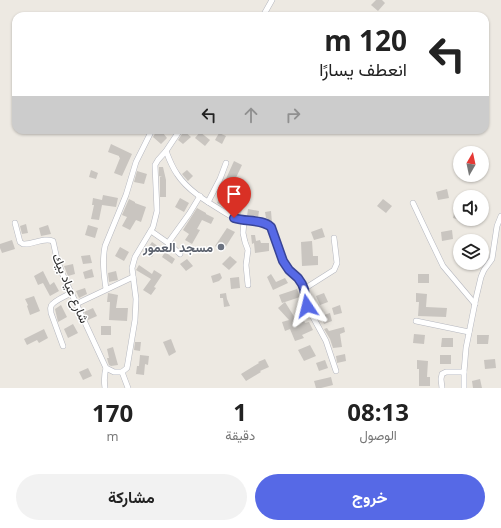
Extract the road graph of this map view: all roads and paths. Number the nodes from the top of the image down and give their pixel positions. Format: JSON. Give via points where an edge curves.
{"nodes":[{"id":1,"x":272,"y":0,"type":"edge"},
{"id":2,"x":265,"y":12,"type":"edge"},
{"id":3,"x":150,"y":134,"type":"edge"},
{"id":4,"x":177,"y":134,"type":"edge"},
{"id":5,"x":166,"y":151,"type":"junction"},
{"id":6,"x":226,"y":163,"type":"dead end"},
{"id":7,"x":200,"y":196,"type":"junction"},
{"id":8,"x":208,"y":202,"type":"junction"},
{"id":9,"x":413,"y":203,"type":"dead end"},
{"id":10,"x":501,"y":216,"type":"edge"},
{"id":11,"x":244,"y":221,"type":"junction"},
{"id":12,"x":15,"y":223,"type":"dead end"},
{"id":13,"x":151,"y":231,"type":"junction"},
{"id":14,"x":334,"y":238,"type":"dead end"},
{"id":15,"x":168,"y":243,"type":"junction"},
{"id":16,"x":180,"y":254,"type":"dead end"},
{"id":17,"x":133,"y":276,"type":"junction"},
{"id":18,"x":248,"y":285,"type":"dead end"},
{"id":19,"x":106,"y":289,"type":"junction"},
{"id":20,"x":304,"y":289,"type":"junction"},
{"id":21,"x":71,"y":293,"type":"junction"},
{"id":22,"x":76,"y":304,"type":"junction"},
{"id":23,"x":475,"y":304,"type":"junction"},
{"id":24,"x":416,"y":321,"type":"dead end"},
{"id":25,"x":469,"y":332,"type":"junction"},
{"id":26,"x":63,"y":346,"type":"dead end"},
{"id":27,"x":106,"y":368,"type":"junction"},
{"id":28,"x":336,"y":371,"type":"dead end"},
{"id":29,"x":122,"y":372,"type":"junction"},
{"id":30,"x":464,"y":372,"type":"junction"},
{"id":31,"x":105,"y":388,"type":"edge"},
{"id":32,"x":128,"y":388,"type":"edge"},
{"id":33,"x":442,"y":388,"type":"edge"},
{"id":34,"x":464,"y":388,"type":"edge"}],
"edges":[{"from":1,"to":2,"type":"street"},
{"from":3,"to":19,"type":"street","via":[[136,162],[103,253]]},
{"from":4,"to":5,"type":"street"},
{"from":5,"to":7,"type":"street","via":[[177,174]]},
{"from":5,"to":13,"type":"street","via":[[155,165],[157,211]]},
{"from":6,"to":8,"type":"street"},
{"from":7,"to":8,"type":"street"},
{"from":7,"to":15,"type":"street"},
{"from":8,"to":11,"type":"street","via":[[234,218]]},
{"from":9,"to":23,"type":"street","via":[[443,266]]},
{"from":10,"to":23,"type":"street","via":[[492,258],[481,277]]},
{"from":11,"to":18,"type":"street","via":[[243,238],[248,250]]},
{"from":11,"to":20,"type":"street","via":[[263,222],[271,227],[283,261],[301,281]]},
{"from":12,"to":21,"type":"street","name":"شارع عياد بيك","via":[[20,242],[23,244],[52,241]]},
{"from":13,"to":15,"type":"street"},
{"from":13,"to":17,"type":"street","via":[[135,257]]},
{"from":14,"to":20,"type":"street","via":[[337,263],[334,270]]},
{"from":15,"to":16,"type":"street"},
{"from":17,"to":19,"type":"street"},
{"from":17,"to":29,"type":"street","via":[[135,320],[127,368]]},
{"from":19,"to":22,"type":"street"},
{"from":20,"to":28,"type":"street","via":[[307,306],[326,341]]},
{"from":21,"to":22,"type":"street","name":"شارع عياد بيك"},
{"from":21,"to":26,"type":"street","via":[[51,305],[51,313]]},
{"from":22,"to":27,"type":"street","name":"شارع عياد بيك"},
{"from":23,"to":25,"type":"street"},
{"from":24,"to":25,"type":"street"},
{"from":25,"to":30,"type":"street"},
{"from":27,"to":29,"type":"street"},
{"from":27,"to":31,"type":"street"},
{"from":29,"to":32,"type":"street"},
{"from":30,"to":33,"type":"street","via":[[442,374]]},
{"from":30,"to":34,"type":"street"}]}
